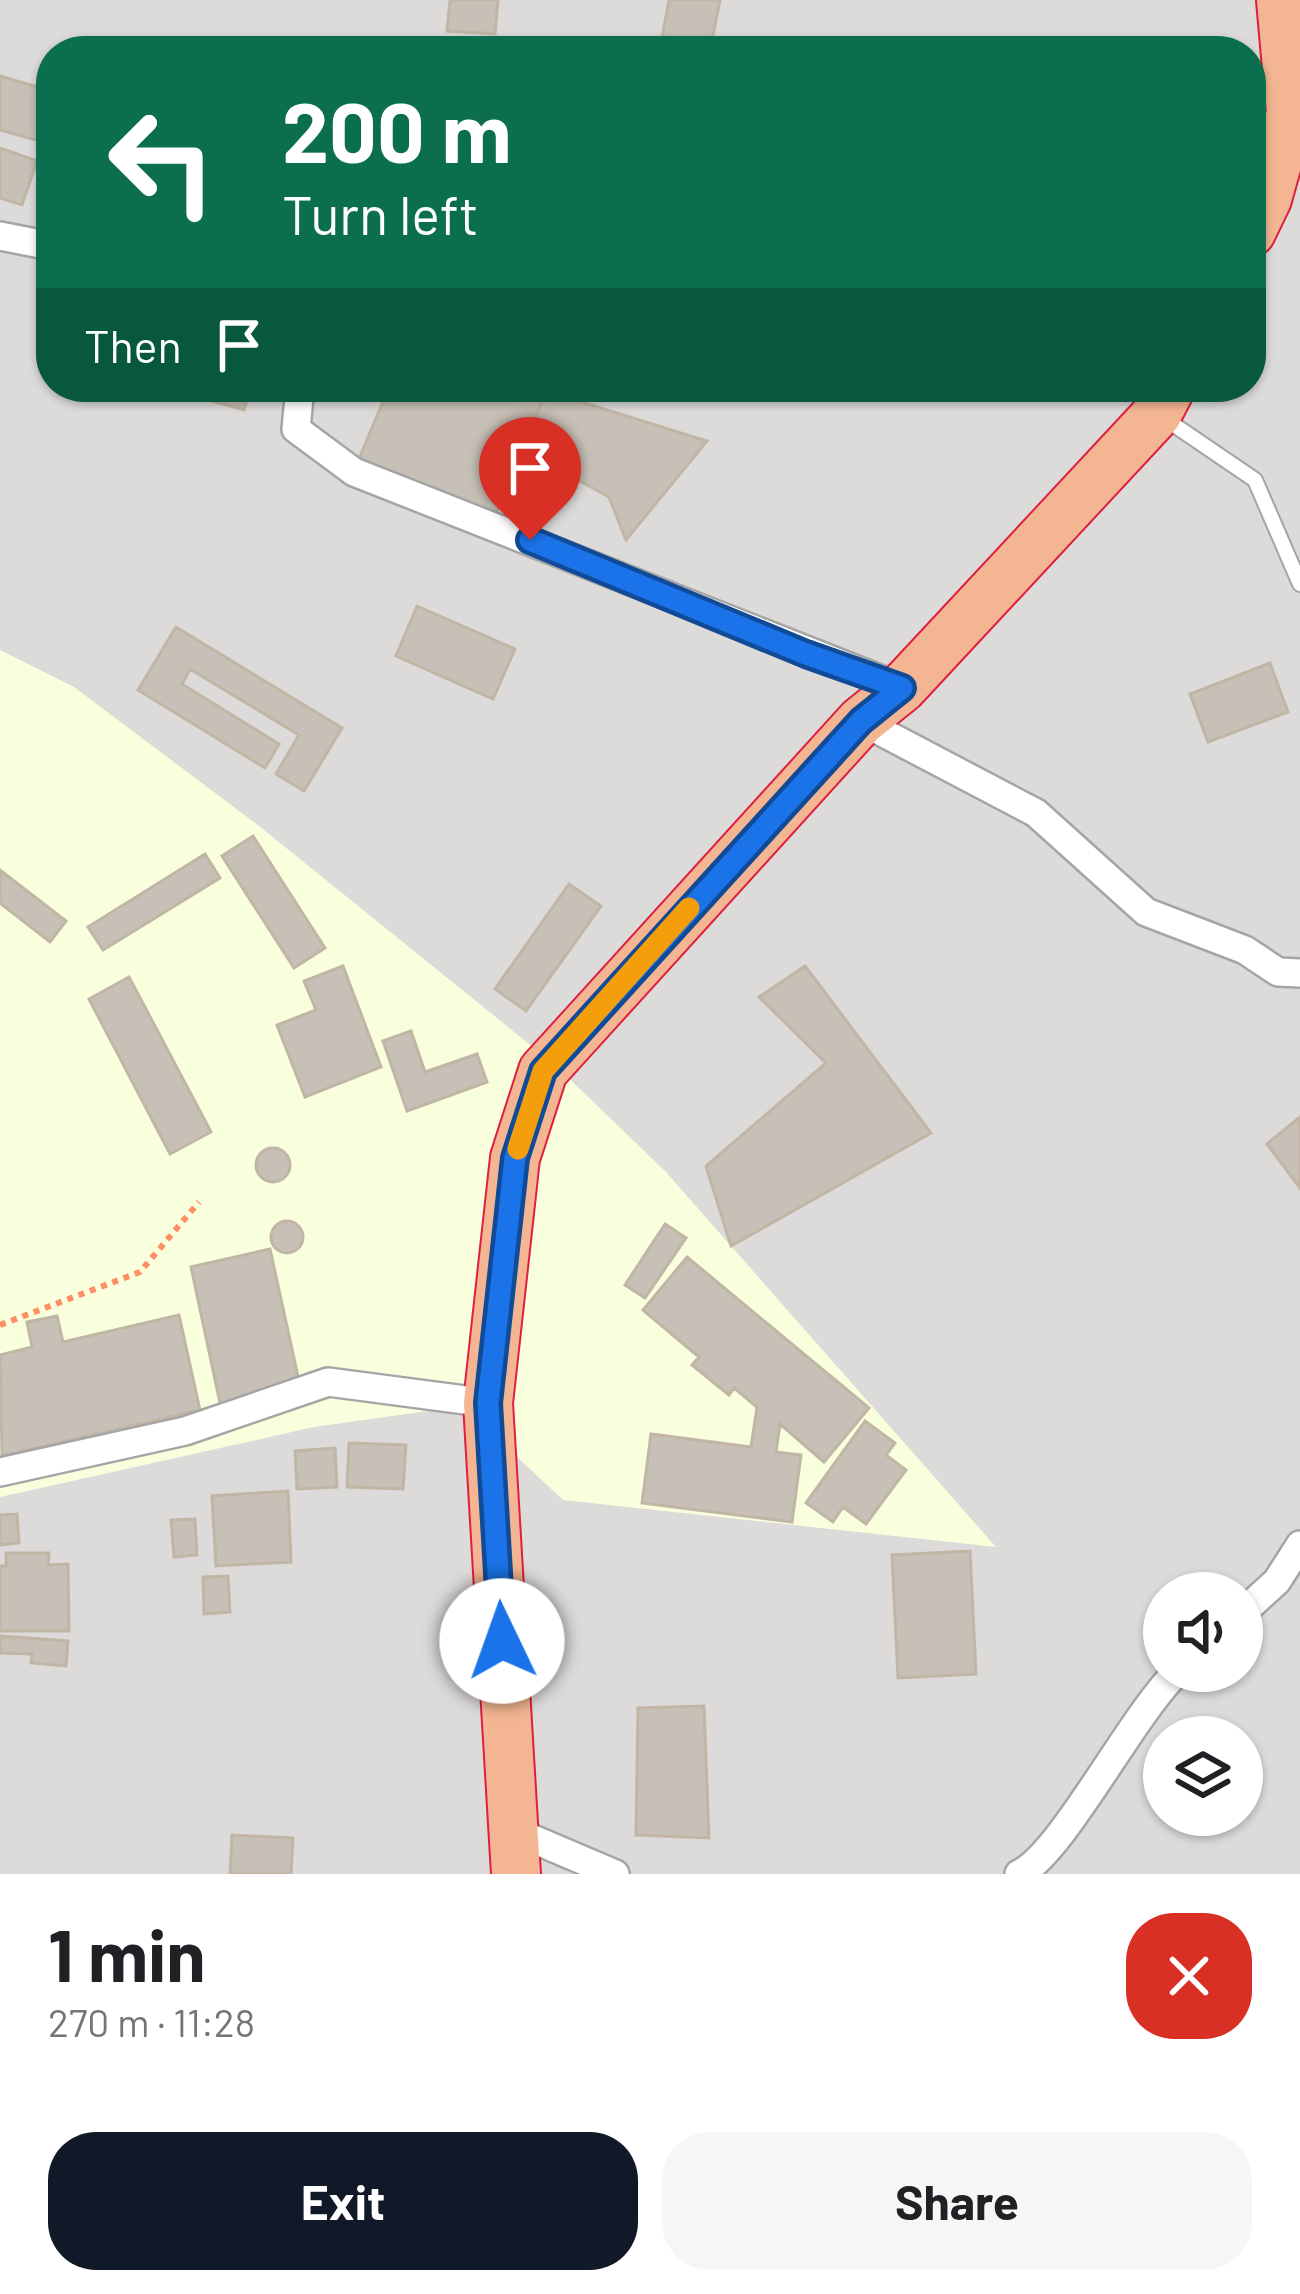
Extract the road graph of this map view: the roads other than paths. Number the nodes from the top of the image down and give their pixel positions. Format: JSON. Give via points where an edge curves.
{"nodes":[{"id":1,"x":1282,"y":0,"type":"edge"},
{"id":2,"x":1266,"y":201,"type":"edge"},
{"id":3,"x":0,"y":236,"type":"edge"},
{"id":4,"x":36,"y":243,"type":"edge"},
{"id":5,"x":299,"y":402,"type":"edge"},
{"id":6,"x":1162,"y":402,"type":"edge"},
{"id":7,"x":1166,"y":402,"type":"edge"},
{"id":8,"x":1300,"y":584,"type":"edge"},
{"id":9,"x":902,"y":688,"type":"junction"},
{"id":10,"x":861,"y":721,"type":"junction"},
{"id":11,"x":1300,"y":974,"type":"edge"},
{"id":12,"x":488,"y":1403,"type":"junction"},
{"id":13,"x":0,"y":1472,"type":"edge"},
{"id":14,"x":1300,"y":1545,"type":"edge"},
{"id":15,"x":1263,"y":1594,"type":"edge"},
{"id":16,"x":1156,"y":1692,"type":"edge"},
{"id":17,"x":515,"y":1852,"type":"edge"},
{"id":18,"x":615,"y":1874,"type":"edge"},
{"id":19,"x":1019,"y":1874,"type":"edge"}],
"edges":[{"from":1,"to":2,"type":"highway","via":[[1291,112]]},
{"from":3,"to":4,"type":"street"},
{"from":5,"to":9,"type":"street","via":[[296,429],[354,472]]},
{"from":6,"to":9,"type":"highway"},
{"from":7,"to":8,"type":"lane","via":[[1255,480]]},
{"from":9,"to":10,"type":"highway"},
{"from":10,"to":11,"type":"street","via":[[1036,813],[1147,911],[1245,950],[1278,972]]},
{"from":10,"to":12,"type":"highway","via":[[543,1071],[515,1158]]},
{"from":12,"to":13,"type":"street","via":[[328,1382],[184,1431]]},
{"from":12,"to":17,"type":"highway"},
{"from":14,"to":15,"type":"street"},
{"from":16,"to":19,"type":"street","via":[[1050,1846]]},
{"from":17,"to":18,"type":"street"}]}
